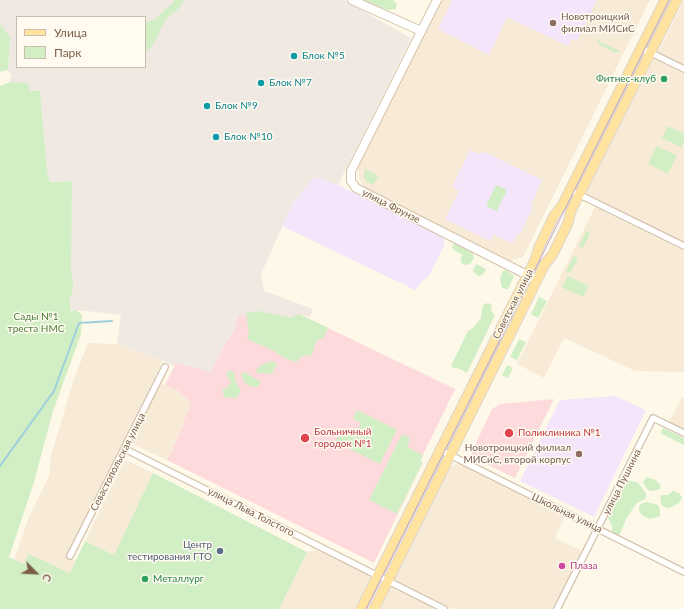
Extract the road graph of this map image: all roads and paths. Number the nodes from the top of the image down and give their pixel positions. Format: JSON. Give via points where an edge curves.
{"nodes":[{"id":1,"x":352,"y":0,"type":"edge"},
{"id":2,"x":437,"y":0,"type":"edge"},
{"id":3,"x":665,"y":0,"type":"edge"},
{"id":4,"x":677,"y":0,"type":"edge"},
{"id":5,"x":421,"y":31,"type":"junction"},
{"id":6,"x":641,"y":48,"type":"junction"},
{"id":7,"x":651,"y":53,"type":"junction"},
{"id":8,"x":684,"y":69,"type":"edge"},
{"id":9,"x":570,"y":190,"type":"junction"},
{"id":10,"x":580,"y":195,"type":"junction"},
{"id":11,"x":684,"y":246,"type":"edge"},
{"id":12,"x":527,"y":276,"type":"junction"},
{"id":13,"x":536,"y":280,"type":"junction"},
{"id":14,"x":165,"y":367,"type":"dead end"},
{"id":15,"x":684,"y":433,"type":"edge"},
{"id":16,"x":125,"y":449,"type":"junction"},
{"id":17,"x":440,"y":450,"type":"junction"},
{"id":18,"x":450,"y":455,"type":"junction"},
{"id":19,"x":598,"y":529,"type":"junction"},
{"id":20,"x":70,"y":556,"type":"dead end"},
{"id":21,"x":684,"y":572,"type":"edge"},
{"id":22,"x":378,"y":576,"type":"junction"},
{"id":23,"x":388,"y":581,"type":"junction"},
{"id":24,"x":361,"y":609,"type":"edge"},
{"id":25,"x":374,"y":609,"type":"edge"},
{"id":26,"x":444,"y":609,"type":"edge"},
{"id":27,"x":557,"y":609,"type":"edge"}],
"edges":[{"from":1,"to":5,"type":"street"},
{"from":2,"to":5,"type":"street","name":"улица Фрунзе"},
{"from":3,"to":6,"type":"main road","name":"Советская улица"},
{"from":4,"to":7,"type":"main road","name":"Советская улица"},
{"from":5,"to":12,"type":"street","name":"улица Фрунзе","via":[[351,171],[352,181],[356,188]]},
{"from":6,"to":7,"type":"street"},
{"from":6,"to":9,"type":"main road","name":"Советская улица"},
{"from":7,"to":8,"type":"street"},
{"from":7,"to":10,"type":"main road","name":"Советская улица"},
{"from":9,"to":10,"type":"street"},
{"from":9,"to":12,"type":"main road","name":"Советская улица","via":[[554,216]]},
{"from":10,"to":11,"type":"street"},
{"from":10,"to":13,"type":"main road","name":"Советская улица","via":[[553,254]]},
{"from":12,"to":13,"type":"street","name":"улица Фрунзе"},
{"from":12,"to":17,"type":"main road","name":"Советская улица"},
{"from":13,"to":18,"type":"main road","name":"Советская улица"},
{"from":14,"to":16,"type":"street","name":"Севастопольская улица"},
{"from":15,"to":19,"type":"street","name":"улица Пушкина","via":[[653,418]]},
{"from":16,"to":20,"type":"street","name":"Севастопольская улица"},
{"from":16,"to":22,"type":"street","name":"улица Льва Толстого"},
{"from":17,"to":18,"type":"street","name":"Школьная улица"},
{"from":17,"to":22,"type":"main road","name":"Советская улица"},
{"from":18,"to":19,"type":"street","name":"Школьная улица"},
{"from":18,"to":23,"type":"main road","name":"Советская улица"},
{"from":19,"to":21,"type":"street","name":"Школьная улица"},
{"from":19,"to":27,"type":"street","name":"улица Пушкина"},
{"from":22,"to":23,"type":"street","name":"улица Льва Толстого"},
{"from":22,"to":24,"type":"main road","name":"Советская улица"},
{"from":23,"to":25,"type":"main road","name":"Советская улица"},
{"from":23,"to":26,"type":"street"}]}
